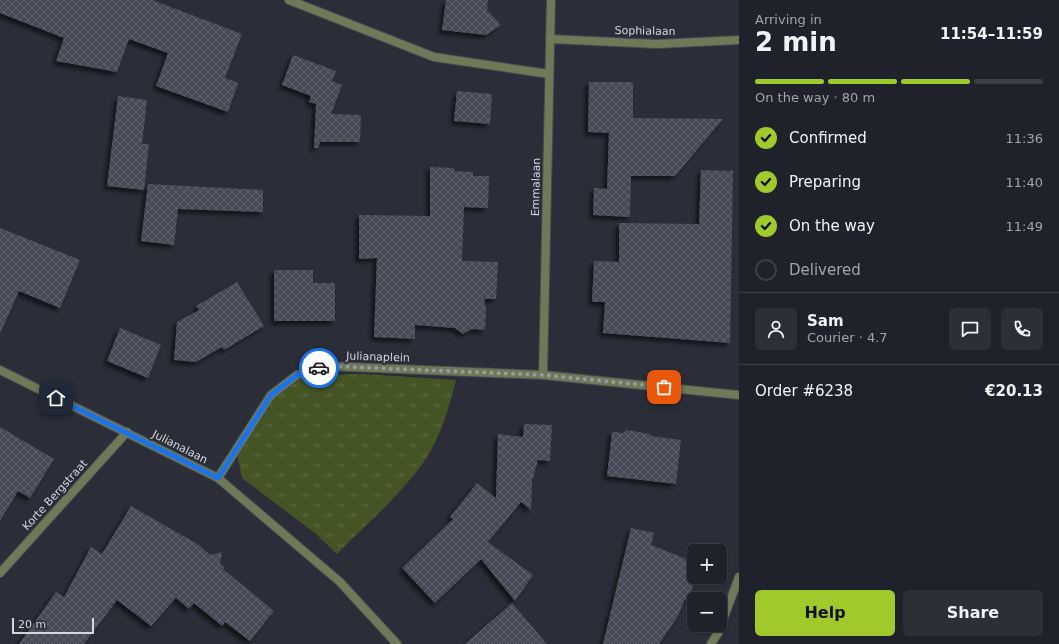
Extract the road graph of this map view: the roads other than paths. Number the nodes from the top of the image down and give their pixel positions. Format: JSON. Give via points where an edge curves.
{"nodes":[{"id":1,"x":289,"y":0,"type":"edge"},
{"id":2,"x":551,"y":0,"type":"edge"},
{"id":3,"x":550,"y":39,"type":"junction"},
{"id":4,"x":739,"y":40,"type":"edge"},
{"id":5,"x":549,"y":74,"type":"junction"},
{"id":6,"x":0,"y":370,"type":"edge"},
{"id":7,"x":543,"y":375,"type":"junction"},
{"id":8,"x":739,"y":395,"type":"edge"},
{"id":9,"x":127,"y":432,"type":"junction"},
{"id":10,"x":218,"y":478,"type":"junction"},
{"id":11,"x":0,"y":573,"type":"edge"},
{"id":12,"x":739,"y":577,"type":"edge"},
{"id":13,"x":397,"y":644,"type":"edge"},
{"id":14,"x":711,"y":644,"type":"edge"}],
"edges":[{"from":1,"to":5,"type":"street","via":[[434,57]]},
{"from":2,"to":3,"type":"street","name":"Emmalaan"},
{"from":3,"to":4,"type":"street","name":"Sophialaan","via":[[657,44]]},
{"from":3,"to":5,"type":"street","name":"Emmalaan"},
{"from":5,"to":7,"type":"street","name":"Emmalaan"},
{"from":6,"to":9,"type":"street","name":"Julianalaan"},
{"from":7,"to":8,"type":"street","name":"Julianaplein"},
{"from":7,"to":10,"type":"street","name":"Julianaplein","via":[[327,366],[297,375],[271,395]]},
{"from":9,"to":10,"type":"street","name":"Julianalaan"},
{"from":9,"to":11,"type":"street","name":"Korte Bergstraat"},
{"from":10,"to":13,"type":"street","name":"Julianalaan","via":[[340,582]]},
{"from":12,"to":14,"type":"street","via":[[718,633]]}]}
